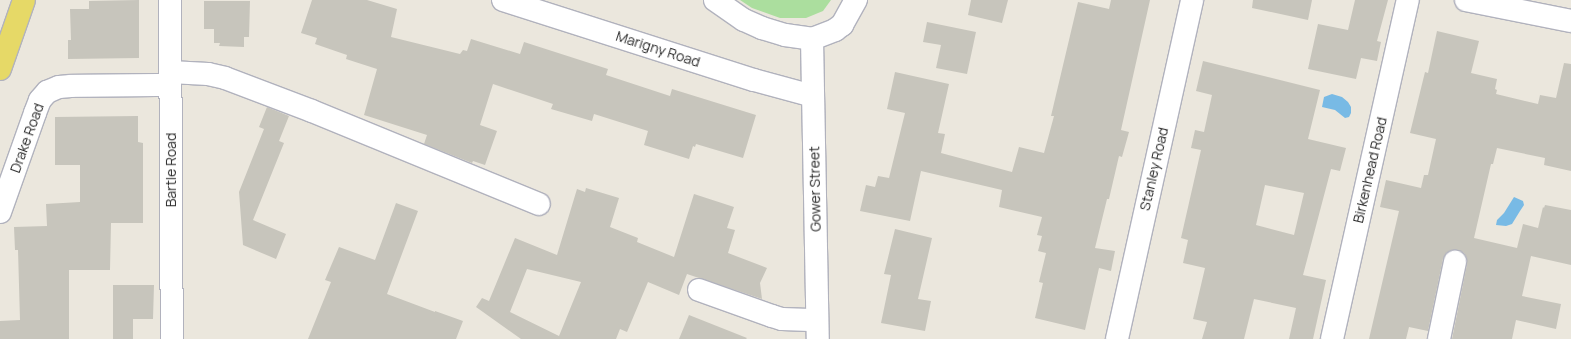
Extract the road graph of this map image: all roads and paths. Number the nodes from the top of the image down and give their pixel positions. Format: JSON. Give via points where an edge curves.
{"nodes":[{"id":1,"x":24,"y":0,"type":"edge"},
{"id":2,"x":170,"y":0,"type":"edge"},
{"id":3,"x":503,"y":0,"type":"edge"},
{"id":4,"x":715,"y":0,"type":"edge"},
{"id":5,"x":856,"y":0,"type":"edge"},
{"id":6,"x":1192,"y":0,"type":"edge"},
{"id":7,"x":1408,"y":0,"type":"edge"},
{"id":8,"x":1466,"y":0,"type":"edge"},
{"id":9,"x":1571,"y":21,"type":"edge"},
{"id":10,"x":812,"y":39,"type":"junction"},
{"id":11,"x":0,"y":70,"type":"edge"},
{"id":12,"x":170,"y":78,"type":"junction"},
{"id":13,"x":813,"y":96,"type":"junction"},
{"id":14,"x":539,"y":204,"type":"dead end"},
{"id":15,"x":0,"y":212,"type":"edge"},
{"id":16,"x":1455,"y":262,"type":"dead end"},
{"id":17,"x":699,"y":290,"type":"dead end"},
{"id":18,"x":818,"y":329,"type":"edge"},
{"id":19,"x":172,"y":339,"type":"edge"},
{"id":20,"x":1117,"y":339,"type":"edge"},
{"id":21,"x":1332,"y":339,"type":"edge"},
{"id":22,"x":1440,"y":339,"type":"edge"}],
"edges":[{"from":1,"to":11,"type":"main road"},
{"from":2,"to":12,"type":"street","name":"Bartle Road"},
{"from":3,"to":13,"type":"street","name":"Marigny Road","via":[[747,78]]},
{"from":4,"to":10,"type":"street","via":[[744,20],[762,28]]},
{"from":5,"to":10,"type":"street","via":[[842,25]]},
{"from":6,"to":20,"type":"street","name":"Stanley Road"},
{"from":7,"to":21,"type":"street","name":"Birkenhead Road"},
{"from":8,"to":9,"type":"street"},
{"from":10,"to":13,"type":"street","name":"Gower Street"},
{"from":12,"to":14,"type":"street","name":"Drake Road","via":[[208,74],[225,78]]},
{"from":12,"to":15,"type":"street","name":"Drake Road","via":[[59,87],[47,92],[40,100]]},
{"from":12,"to":19,"type":"street","name":"Bartle Road"},
{"from":13,"to":18,"type":"street","name":"Gower Street"},
{"from":16,"to":22,"type":"street"},
{"from":17,"to":18,"type":"street"}]}
